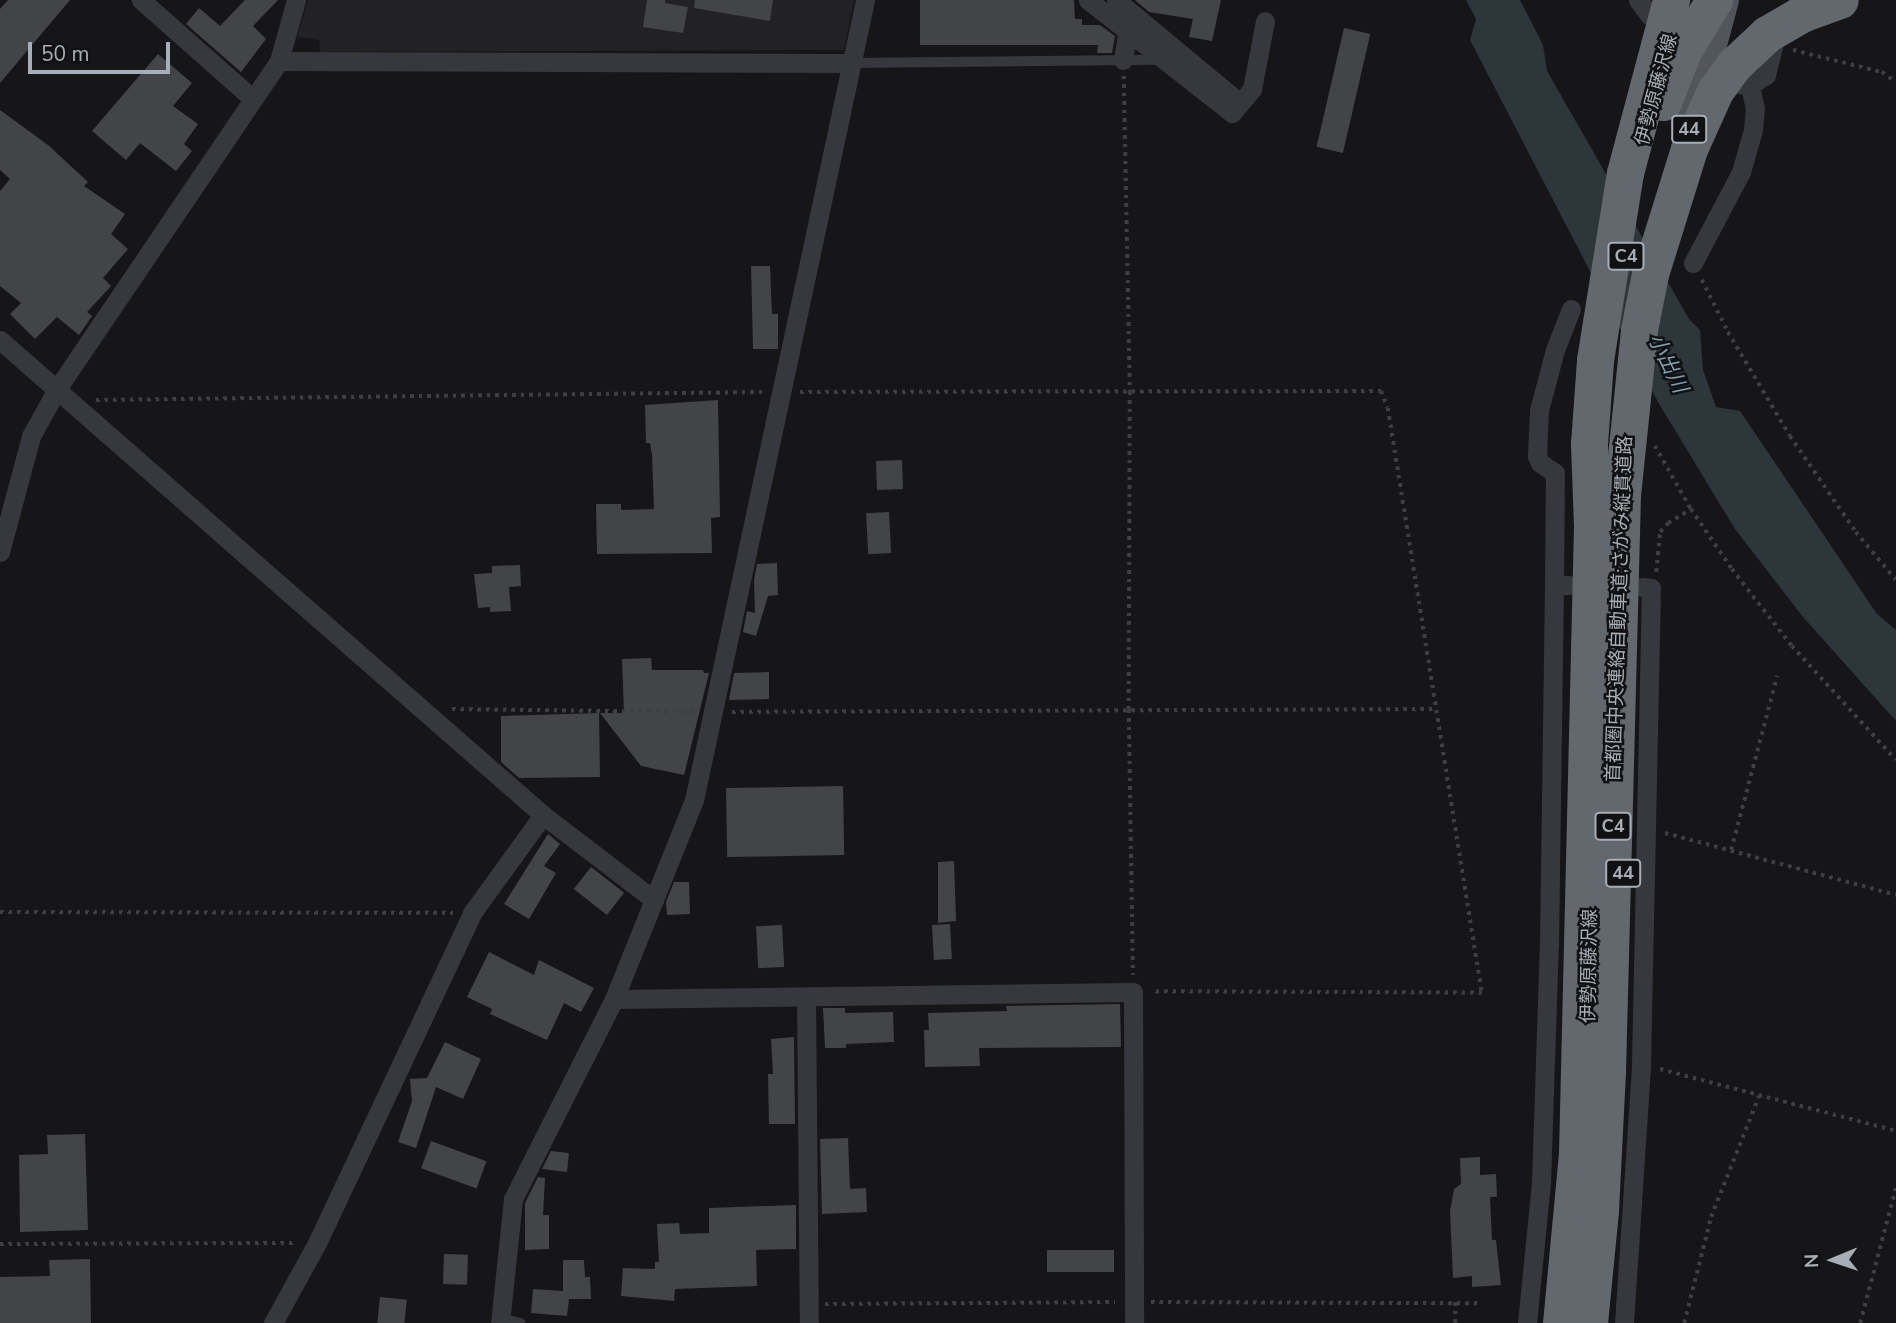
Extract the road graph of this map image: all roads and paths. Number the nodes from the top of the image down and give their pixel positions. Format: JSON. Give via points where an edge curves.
{"nodes":[{"id":1,"x":141,"y":0,"type":"edge"},
{"id":2,"x":296,"y":0,"type":"edge"},
{"id":3,"x":865,"y":0,"type":"edge"},
{"id":4,"x":1088,"y":0,"type":"edge"},
{"id":5,"x":1116,"y":0,"type":"edge"},
{"id":6,"x":1638,"y":0,"type":"edge"},
{"id":7,"x":1682,"y":0,"type":"edge"},
{"id":8,"x":1802,"y":0,"type":"edge"},
{"id":9,"x":1840,"y":0,"type":"edge"},
{"id":10,"x":1723,"y":5,"type":"edge"},
{"id":11,"x":1661,"y":8,"type":"edge"},
{"id":12,"x":1132,"y":15,"type":"edge"},
{"id":13,"x":1265,"y":21,"type":"dead end"},
{"id":14,"x":1774,"y":46,"type":"junction"},
{"id":15,"x":1124,"y":60,"type":"junction"},
{"id":16,"x":1163,"y":60,"type":"junction"},
{"id":17,"x":279,"y":61,"type":"junction"},
{"id":18,"x":851,"y":63,"type":"junction"},
{"id":19,"x":1896,"y":82,"type":"edge"},
{"id":20,"x":253,"y":99,"type":"junction"},
{"id":21,"x":1240,"y":103,"type":"junction"},
{"id":22,"x":1669,"y":265,"type":"junction"},
{"id":23,"x":1571,"y":309,"type":"dead end"},
{"id":24,"x":0,"y":340,"type":"edge"},
{"id":25,"x":779,"y":392,"type":"junction"},
{"id":26,"x":1130,"y":392,"type":"junction"},
{"id":27,"x":61,"y":395,"type":"junction"},
{"id":28,"x":1645,"y":430,"type":"junction"},
{"id":29,"x":1691,"y":509,"type":"junction"},
{"id":30,"x":1592,"y":526,"type":"junction"},
{"id":31,"x":0,"y":552,"type":"edge"},
{"id":32,"x":1896,"y":580,"type":"edge"},
{"id":33,"x":1647,"y":587,"type":"joint"},
{"id":34,"x":1777,"y":676,"type":"dead end"},
{"id":35,"x":420,"y":709,"type":"junction"},
{"id":36,"x":1437,"y":709,"type":"junction"},
{"id":37,"x":1129,"y":710,"type":"junction"},
{"id":38,"x":713,"y":712,"type":"junction"},
{"id":39,"x":1896,"y":760,"type":"edge"},
{"id":40,"x":543,"y":815,"type":"junction"},
{"id":41,"x":1646,"y":828,"type":"junction"},
{"id":42,"x":1731,"y":851,"type":"junction"},
{"id":43,"x":1896,"y":895,"type":"edge"},
{"id":44,"x":654,"y":900,"type":"junction"},
{"id":45,"x":0,"y":912,"type":"edge"},
{"id":46,"x":472,"y":913,"type":"junction"},
{"id":47,"x":1133,"y":992,"type":"junction"},
{"id":48,"x":806,"y":997,"type":"junction"},
{"id":49,"x":614,"y":999,"type":"junction"},
{"id":50,"x":1641,"y":1064,"type":"junction"},
{"id":51,"x":1759,"y":1096,"type":"junction"},
{"id":52,"x":1896,"y":1131,"type":"edge"},
{"id":53,"x":1896,"y":1187,"type":"edge"},
{"id":54,"x":317,"y":1242,"type":"junction"},
{"id":55,"x":0,"y":1244,"type":"edge"},
{"id":56,"x":1455,"y":1303,"type":"dead end"},
{"id":57,"x":500,"y":1321,"type":"edge"},
{"id":58,"x":273,"y":1323,"type":"edge"},
{"id":59,"x":520,"y":1323,"type":"edge"},
{"id":60,"x":809,"y":1323,"type":"edge"},
{"id":61,"x":1134,"y":1323,"type":"edge"},
{"id":62,"x":1455,"y":1323,"type":"edge"},
{"id":63,"x":1527,"y":1323,"type":"edge"},
{"id":64,"x":1561,"y":1323,"type":"edge"},
{"id":65,"x":1571,"y":1323,"type":"edge"},
{"id":66,"x":1589,"y":1323,"type":"edge"},
{"id":67,"x":1598,"y":1323,"type":"edge"},
{"id":68,"x":1624,"y":1323,"type":"edge"},
{"id":69,"x":1684,"y":1323,"type":"edge"},
{"id":70,"x":1860,"y":1323,"type":"edge"}],
"edges":[{"from":1,"to":20,"type":"street"},
{"from":2,"to":17,"type":"street"},
{"from":3,"to":18,"type":"street"},
{"from":4,"to":12,"type":"street"},
{"from":5,"to":12,"type":"street"},
{"from":6,"to":11,"type":"street"},
{"from":7,"to":65,"type":"main road","name":"伊勢原藤沢線","number":"44","via":[[1634,180],[1607,357],[1586,1162]]},
{"from":8,"to":14,"type":"street","via":[[1775,35]]},
{"from":9,"to":22,"type":"highway","number":"C4","bridge":true,"via":[[1801,14],[1756,42],[1715,91],[1689,149]]},
{"from":10,"to":22,"type":"highway","number":"C4","bridge":true,"via":[[1672,172]]},
{"from":10,"to":30,"type":"highway","number":"C4","bridge":true,"via":[[1683,51],[1665,96],[1630,232],[1613,331]]},
{"from":11,"to":30,"type":"highway","number":"C4","bridge":true,"via":[[1625,173],[1595,360],[1589,444]]},
{"from":12,"to":15,"type":"street"},
{"from":12,"to":16,"type":"street"},
{"from":12,"to":21,"type":"street"},
{"from":13,"to":21,"type":"street","via":[[1252,89]]},
{"from":14,"to":19,"type":"path","via":[[1842,60],[1882,72]]},
{"from":14,"to":22,"type":"street","via":[[1766,75],[1742,84],[1755,109],[1741,172]]},
{"from":15,"to":16,"type":"lane"},
{"from":15,"to":18,"type":"lane"},
{"from":15,"to":26,"type":"path"},
{"from":16,"to":21,"type":"street","via":[[1232,113]]},
{"from":17,"to":18,"type":"street"},
{"from":17,"to":20,"type":"street"},
{"from":18,"to":25,"type":"street"},
{"from":20,"to":27,"type":"street"},
{"from":22,"to":28,"type":"main road","number":"44"},
{"from":22,"to":32,"type":"path","via":[[1728,332],[1790,436],[1856,532]]},
{"from":22,"to":66,"type":"highway","name":"首都圏中央連絡自動車道;さがみ縦貫道路","number":"C4","bridge":true,"via":[[1633,374],[1622,495],[1607,1071]]},
{"from":23,"to":63,"type":"street","via":[[1539,410],[1537,456],[1555,473],[1562,585],[1541,1182]]},
{"from":24,"to":27,"type":"street"},
{"from":25,"to":26,"type":"path"},
{"from":25,"to":27,"type":"path"},
{"from":25,"to":38,"type":"street"},
{"from":26,"to":36,"type":"path","via":[[1381,391],[1388,408]]},
{"from":26,"to":37,"type":"path"},
{"from":27,"to":31,"type":"street","via":[[31,436]]},
{"from":27,"to":35,"type":"street"},
{"from":28,"to":29,"type":"path"},
{"from":28,"to":67,"type":"main road","name":"伊勢原藤沢線","number":"44","via":[[1631,528],[1617,1097]]},
{"from":29,"to":33,"type":"path","via":[[1660,532],[1656,576]]},
{"from":29,"to":39,"type":"path","via":[[1792,646]]},
{"from":30,"to":64,"type":"highway","name":"首都圏中央連絡自動車道;さがみ縦貫道路","number":"C4","bridge":true,"via":[[1577,1153]]},
{"from":33,"to":41,"type":"street"},
{"from":34,"to":42,"type":"path"},
{"from":35,"to":38,"type":"path"},
{"from":35,"to":40,"type":"street"},
{"from":36,"to":37,"type":"path"},
{"from":36,"to":47,"type":"path","via":[[1482,993]]},
{"from":37,"to":38,"type":"path"},
{"from":37,"to":47,"type":"path"},
{"from":38,"to":44,"type":"street","via":[[695,800]]},
{"from":40,"to":44,"type":"street"},
{"from":40,"to":46,"type":"street"},
{"from":41,"to":42,"type":"path"},
{"from":41,"to":50,"type":"street"},
{"from":42,"to":43,"type":"path"},
{"from":44,"to":49,"type":"street"},
{"from":45,"to":46,"type":"path"},
{"from":46,"to":54,"type":"street"},
{"from":47,"to":48,"type":"street"},
{"from":47,"to":61,"type":"street"},
{"from":48,"to":49,"type":"street"},
{"from":48,"to":60,"type":"street"},
{"from":49,"to":57,"type":"street","via":[[513,1199]]},
{"from":50,"to":51,"type":"path"},
{"from":50,"to":68,"type":"street"},
{"from":51,"to":52,"type":"path"},
{"from":51,"to":69,"type":"path","via":[[1711,1217]]},
{"from":53,"to":70,"type":"path"},
{"from":54,"to":55,"type":"path"},
{"from":54,"to":58,"type":"street"},
{"from":56,"to":62,"type":"path"},
{"from":57,"to":59,"type":"lane"}]}
